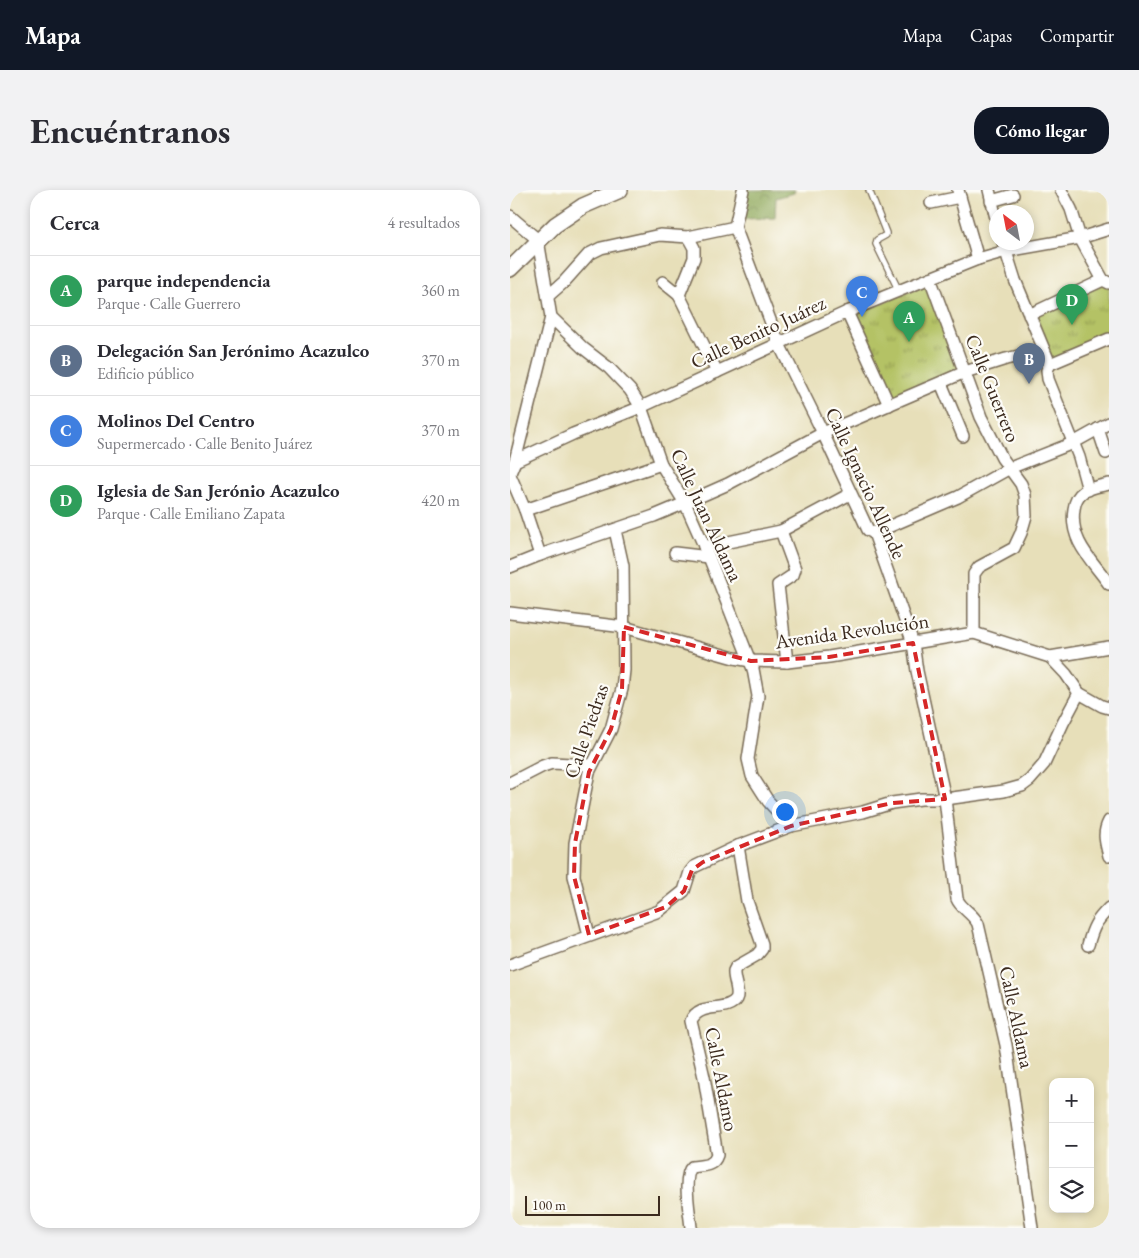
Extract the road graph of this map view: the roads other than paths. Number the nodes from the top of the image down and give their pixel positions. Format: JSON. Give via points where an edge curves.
{"nodes":[{"id":1,"x":620,"y":190,"type":"edge"},
{"id":2,"x":743,"y":190,"type":"edge"},
{"id":3,"x":869,"y":190,"type":"edge"},
{"id":4,"x":1061,"y":190,"type":"edge"},
{"id":5,"x":959,"y":194,"type":"edge"},
{"id":6,"x":1014,"y":195,"type":"dead end"},
{"id":7,"x":990,"y":196,"type":"edge"},
{"id":8,"x":931,"y":203,"type":"dead end"},
{"id":9,"x":510,"y":216,"type":"edge"},
{"id":10,"x":735,"y":228,"type":"junction"},
{"id":11,"x":1109,"y":229,"type":"edge"},
{"id":12,"x":688,"y":237,"type":"junction"},
{"id":13,"x":1080,"y":238,"type":"junction"},
{"id":14,"x":538,"y":240,"type":"junction"},
{"id":15,"x":1034,"y":243,"type":"edge"},
{"id":16,"x":998,"y":250,"type":"edge"},
{"id":17,"x":1005,"y":250,"type":"edge"},
{"id":18,"x":978,"y":259,"type":"junction"},
{"id":19,"x":510,"y":269,"type":"edge"},
{"id":20,"x":930,"y":278,"type":"junction"},
{"id":21,"x":663,"y":282,"type":"dead end"},
{"id":22,"x":1106,"y":282,"type":"edge"},
{"id":23,"x":899,"y":291,"type":"junction"},
{"id":24,"x":679,"y":295,"type":"junction"},
{"id":25,"x":548,"y":296,"type":"junction"},
{"id":26,"x":847,"y":312,"type":"junction"},
{"id":27,"x":1029,"y":314,"type":"junction"},
{"id":28,"x":551,"y":317,"type":"junction"},
{"id":29,"x":1109,"y":339,"type":"edge"},
{"id":30,"x":778,"y":344,"type":"junction"},
{"id":31,"x":1044,"y":350,"type":"junction"},
{"id":32,"x":1050,"y":364,"type":"junction"},
{"id":33,"x":717,"y":372,"type":"junction"},
{"id":34,"x":965,"y":372,"type":"junction"},
{"id":35,"x":940,"y":383,"type":"junction"},
{"id":36,"x":889,"y":406,"type":"junction"},
{"id":37,"x":641,"y":407,"type":"junction"},
{"id":38,"x":1109,"y":423,"type":"edge"},
{"id":39,"x":1098,"y":429,"type":"junction"},
{"id":40,"x":823,"y":433,"type":"junction"},
{"id":41,"x":963,"y":436,"type":"dead end"},
{"id":42,"x":1073,"y":443,"type":"junction"},
{"id":43,"x":1106,"y":453,"type":"dead end"},
{"id":44,"x":515,"y":461,"type":"junction"},
{"id":45,"x":661,"y":464,"type":"junction"},
{"id":46,"x":1010,"y":468,"type":"junction"},
{"id":47,"x":510,"y":474,"type":"edge"},
{"id":48,"x":1109,"y":484,"type":"edge"},
{"id":49,"x":1088,"y":490,"type":"junction"},
{"id":50,"x":850,"y":494,"type":"junction"},
{"id":51,"x":684,"y":503,"type":"junction"},
{"id":52,"x":525,"y":510,"type":"junction"},
{"id":53,"x":615,"y":530,"type":"junction"},
{"id":54,"x":781,"y":530,"type":"junction"},
{"id":55,"x":874,"y":533,"type":"junction"},
{"id":56,"x":707,"y":552,"type":"junction"},
{"id":57,"x":675,"y":553,"type":"dead end"},
{"id":58,"x":540,"y":555,"type":"junction"},
{"id":59,"x":510,"y":567,"type":"edge"},
{"id":60,"x":1109,"y":584,"type":"edge"},
{"id":61,"x":510,"y":613,"type":"edge"},
{"id":62,"x":624,"y":627,"type":"junction"},
{"id":63,"x":974,"y":633,"type":"junction"},
{"id":64,"x":913,"y":642,"type":"junction"},
{"id":65,"x":1109,"y":647,"type":"edge"},
{"id":66,"x":1050,"y":657,"type":"junction"},
{"id":67,"x":751,"y":661,"type":"junction"},
{"id":68,"x":787,"y":662,"type":"junction"},
{"id":69,"x":1079,"y":693,"type":"junction"},
{"id":70,"x":1109,"y":708,"type":"edge"},
{"id":71,"x":591,"y":766,"type":"junction"},
{"id":72,"x":510,"y":783,"type":"edge"},
{"id":73,"x":945,"y":799,"type":"junction"},
{"id":74,"x":1109,"y":821,"type":"edge"},
{"id":75,"x":790,"y":826,"type":"junction"},
{"id":76,"x":738,"y":846,"type":"junction"},
{"id":77,"x":1109,"y":856,"type":"edge"},
{"id":78,"x":1109,"y":908,"type":"edge"},
{"id":79,"x":981,"y":932,"type":"joint"},
{"id":80,"x":589,"y":935,"type":"junction"},
{"id":81,"x":1088,"y":945,"type":"dead end"},
{"id":82,"x":510,"y":964,"type":"edge"},
{"id":83,"x":691,"y":1228,"type":"edge"},
{"id":84,"x":1032,"y":1228,"type":"edge"}],
"edges":[{"from":1,"to":14,"type":"main road","via":[[583,206]]},
{"from":2,"to":10,"type":"street"},
{"from":3,"to":23,"type":"lane","via":[[886,233],[876,244]]},
{"from":4,"to":13,"type":"street","via":[[1071,208]]},
{"from":5,"to":8,"type":"street"},
{"from":5,"to":18,"type":"street"},
{"from":6,"to":7,"type":"street"},
{"from":9,"to":14,"type":"street"},
{"from":10,"to":12,"type":"street"},
{"from":10,"to":30,"type":"street","name":"Calle Ignacio Allende"},
{"from":11,"to":13,"type":"street","name":"Calle Benito Juárez"},
{"from":12,"to":24,"type":"street","via":[[693,244],[694,258]]},
{"from":12,"to":25,"type":"street","via":[[660,234],[594,250]]},
{"from":13,"to":15,"type":"street","name":"Calle Benito Juárez"},
{"from":13,"to":22,"type":"street"},
{"from":14,"to":19,"type":"main road"},
{"from":14,"to":25,"type":"street"},
{"from":16,"to":18,"type":"street","name":"Calle Benito Juárez"},
{"from":17,"to":27,"type":"street"},
{"from":18,"to":20,"type":"street","name":"Calle Benito Juárez"},
{"from":20,"to":23,"type":"street","name":"Calle Benito Juárez"},
{"from":20,"to":34,"type":"street","name":"Calle Guerrero"},
{"from":21,"to":24,"type":"street"},
{"from":22,"to":27,"type":"street"},
{"from":23,"to":26,"type":"street","name":"Calle Benito Juárez"},
{"from":24,"to":33,"type":"street"},
{"from":25,"to":28,"type":"street"},
{"from":26,"to":30,"type":"street","name":"Calle Benito Juárez"},
{"from":26,"to":36,"type":"street"},
{"from":27,"to":31,"type":"street"},
{"from":28,"to":37,"type":"street","name":"Calle Juan Aldama","via":[[621,379]]},
{"from":28,"to":44,"type":"street"},
{"from":29,"to":32,"type":"street"},
{"from":30,"to":33,"type":"street","name":"Calle Benito Juárez"},
{"from":30,"to":40,"type":"street","name":"Calle Ignacio Allende"},
{"from":31,"to":32,"type":"street"},
{"from":31,"to":34,"type":"street"},
{"from":32,"to":42,"type":"street","via":[[1048,379]]},
{"from":33,"to":37,"type":"street","name":"Calle Benito Juárez"},
{"from":34,"to":35,"type":"street"},
{"from":34,"to":46,"type":"street","name":"Calle Guerrero","via":[[981,417]]},
{"from":35,"to":36,"type":"street"},
{"from":35,"to":41,"type":"street"},
{"from":36,"to":40,"type":"street"},
{"from":37,"to":44,"type":"street","name":"Calle Benito Juárez"},
{"from":37,"to":45,"type":"street","name":"Calle Juan Aldama"},
{"from":38,"to":39,"type":"street"},
{"from":39,"to":42,"type":"street"},
{"from":39,"to":43,"type":"street"},
{"from":40,"to":50,"type":"street","name":"Calle Ignacio Allende"},
{"from":40,"to":51,"type":"street","via":[[728,484]]},
{"from":42,"to":46,"type":"street"},
{"from":42,"to":49,"type":"street"},
{"from":44,"to":47,"type":"street"},
{"from":45,"to":51,"type":"street","name":"Calle Juan Aldama"},
{"from":45,"to":52,"type":"street"},
{"from":46,"to":55,"type":"street","via":[[958,497]]},
{"from":46,"to":63,"type":"street","name":"Calle Guerrero","via":[[1025,495],[1026,516],[1014,548],[979,567],[974,574]]},
{"from":47,"to":52,"type":"street"},
{"from":48,"to":49,"type":"street"},
{"from":49,"to":60,"type":"street","via":[[1075,501],[1073,527],[1083,552]]},
{"from":50,"to":54,"type":"street"},
{"from":50,"to":55,"type":"street","name":"Calle Ignacio Allende","via":[[868,530]]},
{"from":51,"to":53,"type":"street"},
{"from":51,"to":56,"type":"street","name":"Calle Juan Aldama"},
{"from":52,"to":58,"type":"street"},
{"from":53,"to":58,"type":"street"},
{"from":53,"to":62,"type":"street","name":"Calle Piedras","via":[[623,566]]},
{"from":54,"to":56,"type":"street"},
{"from":54,"to":68,"type":"street","via":[[795,569],[793,575],[778,585]]},
{"from":55,"to":64,"type":"street","name":"Calle Ignacio Allende"},
{"from":56,"to":57,"type":"street"},
{"from":56,"to":67,"type":"street","name":"Calle Juan Aldama"},
{"from":58,"to":59,"type":"street"},
{"from":61,"to":62,"type":"street","name":"Avenida Revolución"},
{"from":62,"to":67,"type":"street","name":"Avenida Revolución"},
{"from":62,"to":71,"type":"street","name":"Calle Piedras","via":[[624,670],[619,705],[611,730]]},
{"from":63,"to":64,"type":"street","name":"Avenida Revolución"},
{"from":63,"to":66,"type":"street","name":"Avenida Revolución"},
{"from":64,"to":68,"type":"street","name":"Avenida Revolución"},
{"from":64,"to":73,"type":"street","name":"Calle Ignacio Allende","via":[[916,671]]},
{"from":65,"to":66,"type":"street","name":"Avenida Revolución"},
{"from":66,"to":69,"type":"street"},
{"from":67,"to":68,"type":"street","name":"Avenida Revolución"},
{"from":67,"to":75,"type":"street","name":"Calle Juan Aldama","via":[[758,696],[749,766],[757,785]]},
{"from":69,"to":70,"type":"street"},
{"from":69,"to":73,"type":"street","via":[[1044,764],[1030,780],[1004,791]]},
{"from":71,"to":72,"type":"street","via":[[552,764]]},
{"from":71,"to":80,"type":"street","name":"Calle Piedras","via":[[573,866]]},
{"from":73,"to":75,"type":"street","via":[[892,803]]},
{"from":73,"to":79,"type":"street","name":"Calle Ignacio Allende","via":[[957,899],[975,917]]},
{"from":74,"to":77,"type":"street","via":[[1104,840]]},
{"from":75,"to":76,"type":"street"},
{"from":76,"to":80,"type":"street","via":[[692,870],[684,891],[666,907]]},
{"from":76,"to":83,"type":"street","name":"Calle Aldamo","via":[[747,901],[762,949],[734,971],[735,1000],[700,1011],[691,1021],[717,1155],[710,1164],[692,1167],[688,1173]]},
{"from":78,"to":81,"type":"street","via":[[1099,918]]},
{"from":79,"to":84,"type":"street","name":"Calle Aldama","via":[[1006,1046]]},
{"from":80,"to":82,"type":"street"}]}
